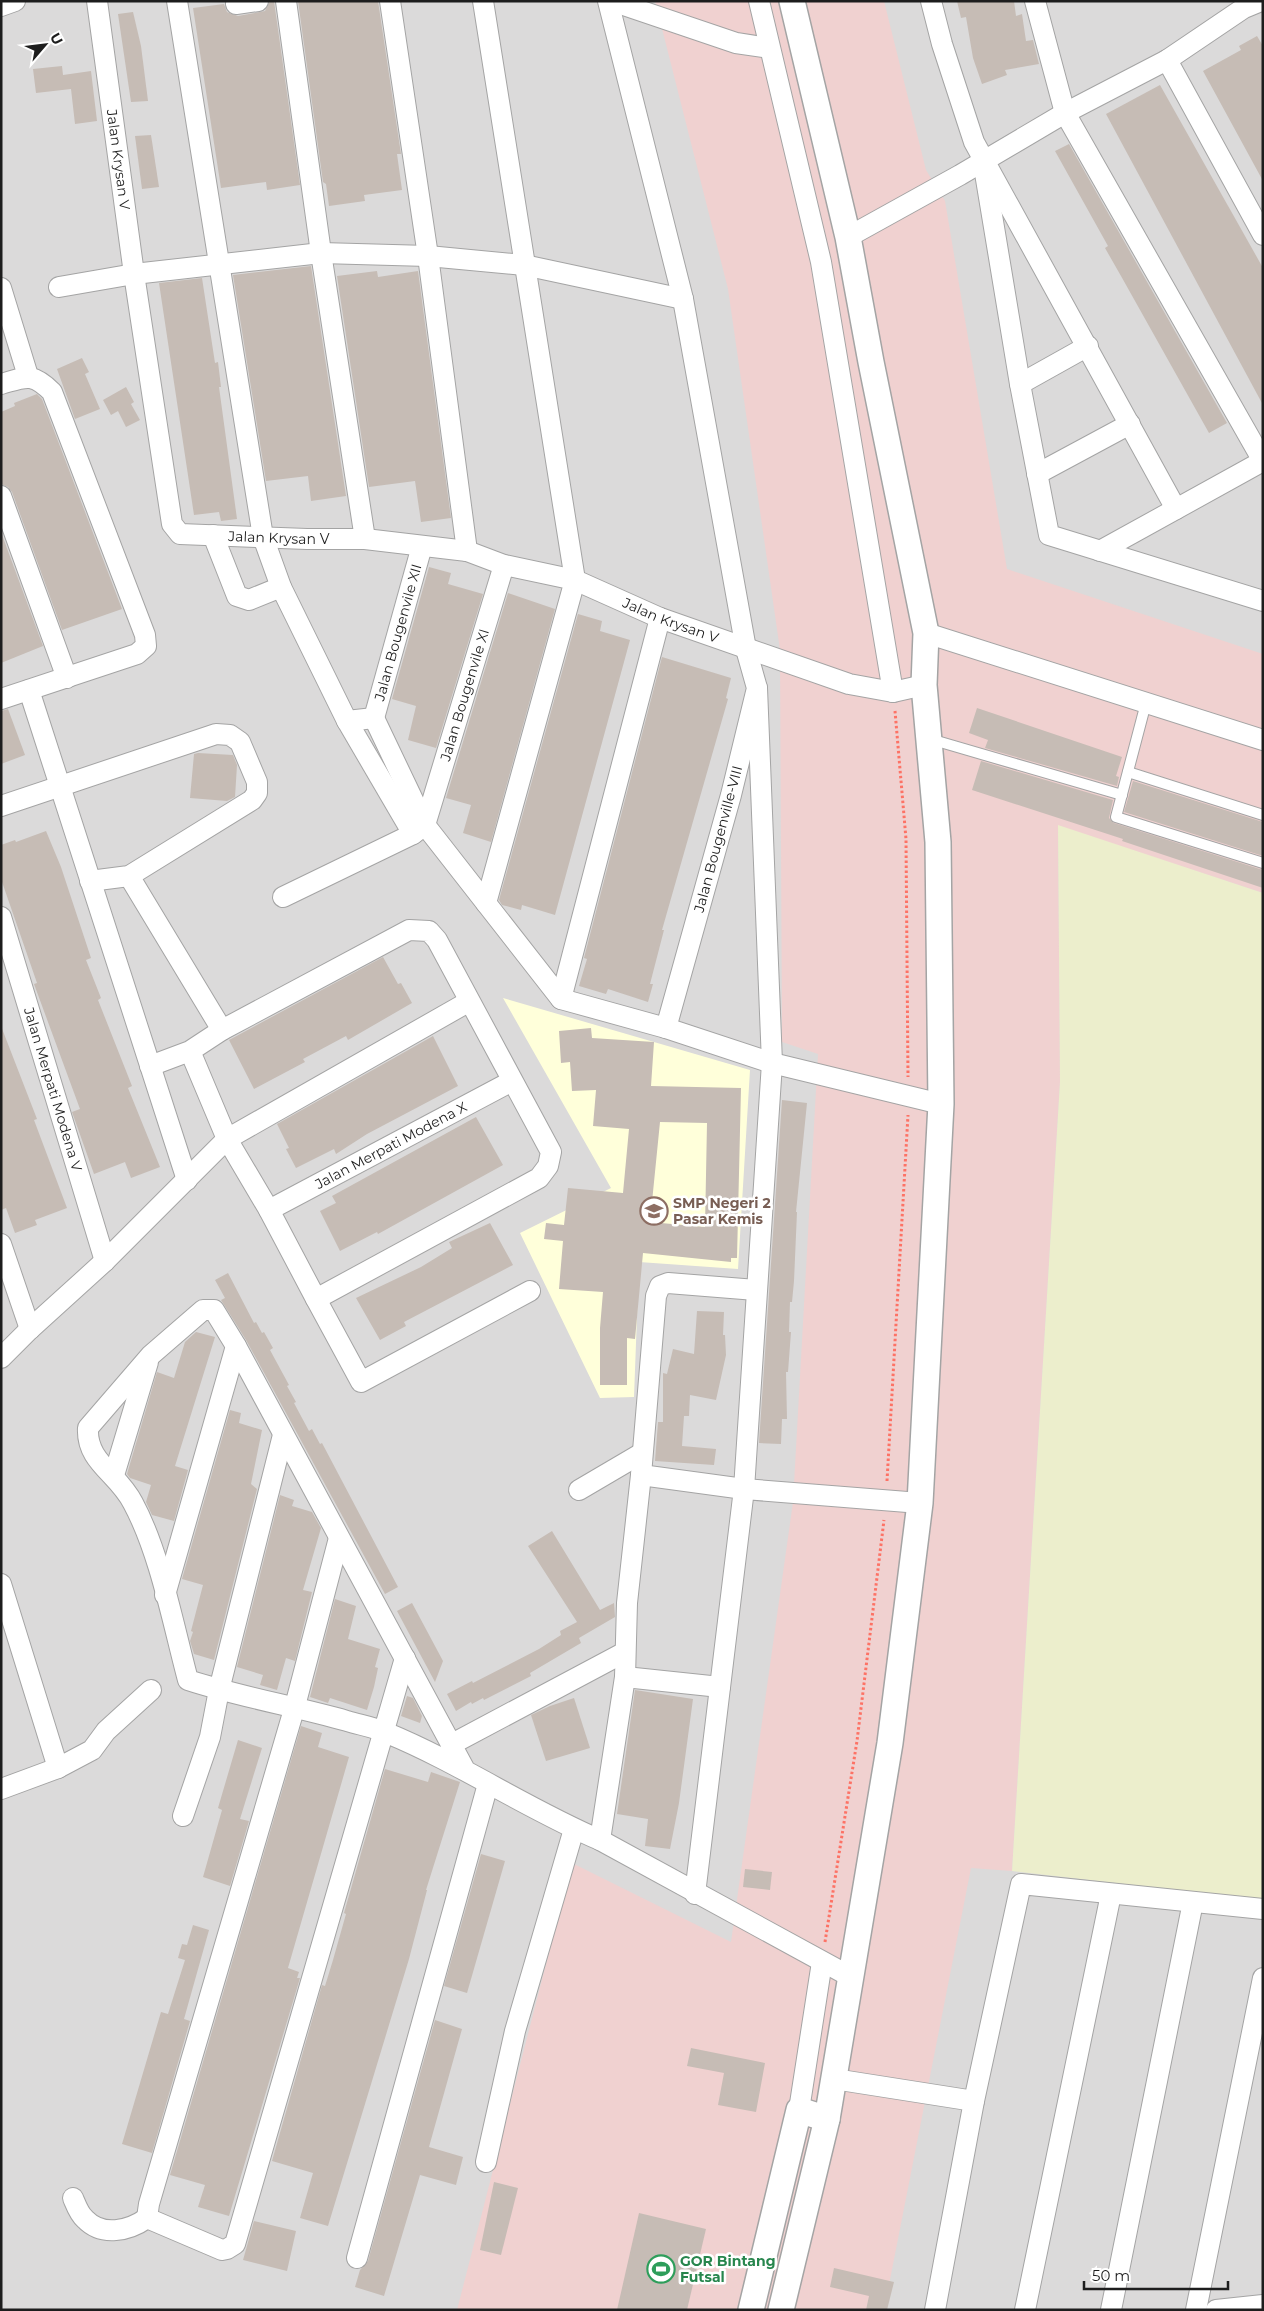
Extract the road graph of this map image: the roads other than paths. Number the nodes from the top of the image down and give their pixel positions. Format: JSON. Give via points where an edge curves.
{"nodes":[{"id":1,"x":15,"y":1,"type":"edge"},
{"id":2,"x":97,"y":1,"type":"edge"},
{"id":3,"x":177,"y":1,"type":"edge"},
{"id":4,"x":258,"y":1,"type":"edge"},
{"id":5,"x":286,"y":1,"type":"edge"},
{"id":6,"x":390,"y":1,"type":"edge"},
{"id":7,"x":483,"y":1,"type":"edge"},
{"id":8,"x":610,"y":1,"type":"edge"},
{"id":9,"x":759,"y":1,"type":"edge"},
{"id":10,"x":792,"y":1,"type":"edge"},
{"id":11,"x":931,"y":1,"type":"edge"},
{"id":12,"x":1035,"y":1,"type":"edge"},
{"id":13,"x":236,"y":4,"type":"dead end"},
{"id":14,"x":1254,"y":4,"type":"edge"},
{"id":15,"x":1,"y":6,"type":"edge"},
{"id":16,"x":769,"y":48,"type":"junction"},
{"id":17,"x":1167,"y":60,"type":"junction"},
{"id":18,"x":1065,"y":113,"type":"junction"},
{"id":19,"x":983,"y":161,"type":"junction"},
{"id":20,"x":1263,"y":235,"type":"edge"},
{"id":21,"x":849,"y":243,"type":"junction"},
{"id":22,"x":321,"y":253,"type":"junction"},
{"id":23,"x":428,"y":256,"type":"junction"},
{"id":24,"x":821,"y":262,"type":"junction"},
{"id":25,"x":524,"y":264,"type":"junction"},
{"id":26,"x":218,"y":265,"type":"junction"},
{"id":27,"x":134,"y":274,"type":"junction"},
{"id":28,"x":59,"y":287,"type":"dead end"},
{"id":29,"x":1,"y":288,"type":"edge"},
{"id":30,"x":683,"y":299,"type":"junction"},
{"id":31,"x":1088,"y":346,"type":"junction"},
{"id":32,"x":28,"y":376,"type":"junction"},
{"id":33,"x":1,"y":384,"type":"edge"},
{"id":34,"x":1020,"y":384,"type":"junction"},
{"id":35,"x":1130,"y":424,"type":"junction"},
{"id":36,"x":1263,"y":461,"type":"edge"},
{"id":37,"x":1037,"y":474,"type":"junction"},
{"id":38,"x":1,"y":496,"type":"edge"},
{"id":39,"x":1176,"y":509,"type":"junction"},
{"id":40,"x":213,"y":535,"type":"junction"},
{"id":41,"x":263,"y":537,"type":"junction"},
{"id":42,"x":365,"y":538,"type":"junction"},
{"id":43,"x":422,"y":546,"type":"junction"},
{"id":44,"x":467,"y":551,"type":"junction"},
{"id":45,"x":1100,"y":551,"type":"junction"},
{"id":46,"x":504,"y":565,"type":"junction"},
{"id":47,"x":575,"y":580,"type":"junction"},
{"id":48,"x":281,"y":587,"type":"junction"},
{"id":49,"x":1263,"y":601,"type":"edge"},
{"id":50,"x":660,"y":618,"type":"junction"},
{"id":51,"x":926,"y":633,"type":"junction"},
{"id":52,"x":746,"y":649,"type":"junction"},
{"id":53,"x":67,"y":678,"type":"junction"},
{"id":54,"x":924,"y":685,"type":"junction"},
{"id":55,"x":757,"y":688,"type":"junction"},
{"id":56,"x":29,"y":690,"type":"junction"},
{"id":57,"x":893,"y":692,"type":"junction"},
{"id":58,"x":1,"y":699,"type":"edge"},
{"id":59,"x":1146,"y":703,"type":"junction"},
{"id":60,"x":374,"y":718,"type":"junction"},
{"id":61,"x":347,"y":721,"type":"junction"},
{"id":62,"x":929,"y":738,"type":"junction"},
{"id":63,"x":1263,"y":740,"type":"edge"},
{"id":64,"x":1128,"y":772,"type":"junction"},
{"id":65,"x":62,"y":788,"type":"junction"},
{"id":66,"x":1122,"y":795,"type":"junction"},
{"id":67,"x":1,"y":806,"type":"edge"},
{"id":68,"x":1263,"y":815,"type":"edge"},
{"id":69,"x":419,"y":829,"type":"junction"},
{"id":70,"x":1263,"y":863,"type":"edge"},
{"id":71,"x":129,"y":876,"type":"junction"},
{"id":72,"x":90,"y":880,"type":"junction"},
{"id":73,"x":283,"y":898,"type":"dead end"},
{"id":74,"x":486,"y":903,"type":"junction"},
{"id":75,"x":2,"y":919,"type":"edge"},
{"id":76,"x":561,"y":999,"type":"junction"},
{"id":77,"x":468,"y":1002,"type":"junction"},
{"id":78,"x":666,"y":1028,"type":"junction"},
{"id":79,"x":222,"y":1030,"type":"junction"},
{"id":80,"x":190,"y":1051,"type":"junction"},
{"id":81,"x":772,"y":1063,"type":"junction"},
{"id":82,"x":150,"y":1066,"type":"junction"},
{"id":83,"x":512,"y":1081,"type":"junction"},
{"id":84,"x":941,"y":1104,"type":"junction"},
{"id":85,"x":227,"y":1139,"type":"junction"},
{"id":86,"x":187,"y":1180,"type":"junction"},
{"id":87,"x":269,"y":1210,"type":"junction"},
{"id":88,"x":1,"y":1244,"type":"edge"},
{"id":89,"x":105,"y":1261,"type":"junction"},
{"id":90,"x":756,"y":1290,"type":"junction"},
{"id":91,"x":530,"y":1291,"type":"dead end"},
{"id":92,"x":316,"y":1299,"type":"junction"},
{"id":93,"x":30,"y":1328,"type":"junction"},
{"id":94,"x":236,"y":1346,"type":"junction"},
{"id":95,"x":151,"y":1355,"type":"junction"},
{"id":96,"x":1,"y":1358,"type":"edge"},
{"id":97,"x":284,"y":1436,"type":"junction"},
{"id":98,"x":642,"y":1452,"type":"junction"},
{"id":99,"x":114,"y":1475,"type":"junction"},
{"id":100,"x":640,"y":1475,"type":"junction"},
{"id":101,"x":744,"y":1489,"type":"junction"},
{"id":102,"x":579,"y":1490,"type":"dead end"},
{"id":103,"x":920,"y":1503,"type":"junction"},
{"id":104,"x":339,"y":1538,"type":"junction"},
{"id":105,"x":1,"y":1584,"type":"edge"},
{"id":106,"x":165,"y":1594,"type":"junction"},
{"id":107,"x":625,"y":1652,"type":"junction"},
{"id":108,"x":405,"y":1658,"type":"junction"},
{"id":109,"x":625,"y":1677,"type":"junction"},
{"id":110,"x":720,"y":1687,"type":"junction"},
{"id":111,"x":151,"y":1690,"type":"dead end"},
{"id":112,"x":218,"y":1690,"type":"junction"},
{"id":113,"x":295,"y":1706,"type":"junction"},
{"id":114,"x":385,"y":1732,"type":"junction"},
{"id":115,"x":452,"y":1744,"type":"junction"},
{"id":116,"x":58,"y":1768,"type":"junction"},
{"id":117,"x":465,"y":1770,"type":"junction"},
{"id":118,"x":488,"y":1784,"type":"junction"},
{"id":119,"x":1,"y":1789,"type":"edge"},
{"id":120,"x":183,"y":1816,"type":"dead end"},
{"id":121,"x":574,"y":1829,"type":"junction"},
{"id":122,"x":600,"y":1840,"type":"junction"},
{"id":123,"x":695,"y":1894,"type":"junction"},
{"id":124,"x":1111,"y":1894,"type":"junction"},
{"id":125,"x":1193,"y":1902,"type":"junction"},
{"id":126,"x":1263,"y":1909,"type":"edge"},
{"id":127,"x":822,"y":1962,"type":"junction"},
{"id":128,"x":851,"y":1977,"type":"junction"},
{"id":129,"x":1263,"y":1978,"type":"edge"},
{"id":130,"x":834,"y":2079,"type":"junction"},
{"id":131,"x":974,"y":2101,"type":"junction"},
{"id":132,"x":799,"y":2110,"type":"junction"},
{"id":133,"x":827,"y":2119,"type":"junction"},
{"id":134,"x":486,"y":2162,"type":"dead end"},
{"id":135,"x":73,"y":2198,"type":"dead end"},
{"id":136,"x":147,"y":2218,"type":"junction"},
{"id":137,"x":357,"y":2258,"type":"dead end"},
{"id":138,"x":1263,"y":2305,"type":"edge"},
{"id":139,"x":751,"y":2310,"type":"edge"},
{"id":140,"x":781,"y":2310,"type":"edge"},
{"id":141,"x":935,"y":2310,"type":"edge"},
{"id":142,"x":1025,"y":2310,"type":"edge"},
{"id":143,"x":1112,"y":2310,"type":"edge"},
{"id":144,"x":1196,"y":2310,"type":"edge"},
{"id":145,"x":1216,"y":2310,"type":"edge"}],
"edges":[{"from":1,"to":15,"type":"street"},
{"from":2,"to":27,"type":"street","name":"Jalan Krysan V"},
{"from":3,"to":26,"type":"street"},
{"from":4,"to":13,"type":"street"},
{"from":5,"to":22,"type":"street"},
{"from":6,"to":23,"type":"street"},
{"from":7,"to":25,"type":"street"},
{"from":8,"to":16,"type":"street","via":[[736,44]]},
{"from":8,"to":30,"type":"street","name":"Jalan Bougenville-VIII"},
{"from":9,"to":16,"type":"street"},
{"from":10,"to":21,"type":"street"},
{"from":11,"to":19,"type":"street","via":[[942,44]]},
{"from":12,"to":18,"type":"street"},
{"from":14,"to":17,"type":"street"},
{"from":16,"to":24,"type":"street"},
{"from":17,"to":18,"type":"street"},
{"from":17,"to":20,"type":"street"},
{"from":18,"to":19,"type":"street"},
{"from":18,"to":36,"type":"street"},
{"from":19,"to":21,"type":"street"},
{"from":19,"to":31,"type":"street"},
{"from":19,"to":34,"type":"street"},
{"from":21,"to":24,"type":"street"},
{"from":21,"to":51,"type":"street"},
{"from":22,"to":23,"type":"street"},
{"from":22,"to":26,"type":"street"},
{"from":22,"to":42,"type":"street"},
{"from":23,"to":25,"type":"street"},
{"from":23,"to":44,"type":"street"},
{"from":24,"to":57,"type":"street"},
{"from":25,"to":30,"type":"street"},
{"from":25,"to":47,"type":"street"},
{"from":26,"to":27,"type":"street"},
{"from":26,"to":41,"type":"street"},
{"from":27,"to":28,"type":"street"},
{"from":27,"to":40,"type":"street","name":"Jalan Krysan V","via":[[172,524],[180,534]]},
{"from":29,"to":32,"type":"street"},
{"from":30,"to":52,"type":"street","name":"Jalan Bougenville-VIII"},
{"from":31,"to":34,"type":"street"},
{"from":31,"to":35,"type":"street"},
{"from":32,"to":33,"type":"street"},
{"from":32,"to":53,"type":"street","via":[[41,381],[52,392],[145,636],[146,646],[142,651]]},
{"from":34,"to":37,"type":"street"},
{"from":35,"to":37,"type":"street"},
{"from":35,"to":39,"type":"street"},
{"from":36,"to":39,"type":"street"},
{"from":37,"to":45,"type":"street","via":[[1049,535]]},
{"from":38,"to":53,"type":"street"},
{"from":39,"to":45,"type":"street"},
{"from":40,"to":41,"type":"street","name":"Jalan Krysan V"},
{"from":40,"to":48,"type":"street","via":[[237,596],[249,600]]},
{"from":41,"to":42,"type":"street","name":"Jalan Krysan V"},
{"from":41,"to":48,"type":"street"},
{"from":42,"to":43,"type":"street","name":"Jalan Krysan V"},
{"from":43,"to":44,"type":"street","name":"Jalan Krysan V"},
{"from":43,"to":60,"type":"street","name":"Jalan Bougenvile XII"},
{"from":44,"to":46,"type":"street","name":"Jalan Krysan V"},
{"from":45,"to":49,"type":"street"},
{"from":46,"to":47,"type":"street","name":"Jalan Krysan V"},
{"from":46,"to":69,"type":"street","name":"Jalan Bougenvile XI"},
{"from":47,"to":50,"type":"street","name":"Jalan Krysan V"},
{"from":47,"to":74,"type":"street"},
{"from":48,"to":61,"type":"street"},
{"from":50,"to":52,"type":"street","name":"Jalan Krysan V"},
{"from":50,"to":76,"type":"street"},
{"from":51,"to":54,"type":"street"},
{"from":51,"to":59,"type":"street"},
{"from":52,"to":55,"type":"street","name":"Jalan Bougenville-VIII"},
{"from":52,"to":57,"type":"street","name":"Jalan Krysan V","via":[[849,684]]},
{"from":53,"to":56,"type":"street"},
{"from":54,"to":57,"type":"street"},
{"from":54,"to":62,"type":"street"},
{"from":55,"to":78,"type":"street","name":"Jalan Bougenville-VIII","via":[[731,795]]},
{"from":55,"to":81,"type":"street"},
{"from":56,"to":58,"type":"street"},
{"from":56,"to":65,"type":"street"},
{"from":59,"to":63,"type":"street"},
{"from":59,"to":64,"type":"lane"},
{"from":60,"to":61,"type":"street"},
{"from":60,"to":69,"type":"street"},
{"from":61,"to":69,"type":"street"},
{"from":62,"to":66,"type":"lane"},
{"from":62,"to":84,"type":"street","via":[[938,842]]},
{"from":64,"to":66,"type":"lane"},
{"from":64,"to":68,"type":"lane"},
{"from":65,"to":67,"type":"street"},
{"from":65,"to":71,"type":"street","via":[[216,734],[230,735],[240,742],[257,782],[257,793],[252,800]]},
{"from":65,"to":72,"type":"street"},
{"from":66,"to":70,"type":"lane","via":[[1116,817]]},
{"from":69,"to":73,"type":"street"},
{"from":69,"to":74,"type":"street"},
{"from":71,"to":72,"type":"street"},
{"from":71,"to":79,"type":"street"},
{"from":72,"to":82,"type":"street"},
{"from":74,"to":76,"type":"street"},
{"from":75,"to":89,"type":"street","name":"Jalan Merpati Modena V"},
{"from":76,"to":78,"type":"street"},
{"from":77,"to":79,"type":"street","via":[[437,940],[429,932],[417,929],[409,930]]},
{"from":77,"to":83,"type":"street"},
{"from":77,"to":85,"type":"street"},
{"from":78,"to":81,"type":"street"},
{"from":79,"to":80,"type":"street"},
{"from":80,"to":82,"type":"street"},
{"from":80,"to":85,"type":"street"},
{"from":81,"to":84,"type":"street"},
{"from":81,"to":90,"type":"street"},
{"from":82,"to":86,"type":"street"},
{"from":83,"to":87,"type":"street","name":"Jalan Merpati Modena X"},
{"from":83,"to":92,"type":"street","via":[[551,1152],[548,1166],[539,1178]]},
{"from":84,"to":103,"type":"street"},
{"from":85,"to":86,"type":"street"},
{"from":85,"to":87,"type":"street"},
{"from":86,"to":89,"type":"street"},
{"from":87,"to":92,"type":"street"},
{"from":88,"to":93,"type":"street"},
{"from":89,"to":93,"type":"street"},
{"from":90,"to":98,"type":"street","via":[[668,1283],[660,1286],[656,1296]]},
{"from":90,"to":101,"type":"street"},
{"from":91,"to":92,"type":"street","via":[[361,1382]]},
{"from":93,"to":96,"type":"street"},
{"from":94,"to":95,"type":"street","via":[[210,1308],[203,1310]]},
{"from":94,"to":97,"type":"street"},
{"from":94,"to":106,"type":"street"},
{"from":95,"to":99,"type":"street"},
{"from":95,"to":99,"type":"street","via":[[88,1428],[92,1454]]},
{"from":97,"to":104,"type":"street"},
{"from":97,"to":112,"type":"street"},
{"from":98,"to":100,"type":"street"},
{"from":98,"to":102,"type":"street"},
{"from":99,"to":106,"type":"street","via":[[147,1528]]},
{"from":100,"to":101,"type":"street"},
{"from":100,"to":107,"type":"street"},
{"from":101,"to":103,"type":"street"},
{"from":101,"to":110,"type":"street"},
{"from":103,"to":128,"type":"street","via":[[890,1743]]},
{"from":104,"to":108,"type":"street"},
{"from":104,"to":113,"type":"street"},
{"from":105,"to":116,"type":"street"},
{"from":106,"to":112,"type":"street","via":[[188,1680]]},
{"from":107,"to":109,"type":"street"},
{"from":107,"to":115,"type":"street"},
{"from":108,"to":114,"type":"street"},
{"from":108,"to":115,"type":"street"},
{"from":109,"to":110,"type":"street"},
{"from":109,"to":122,"type":"street"},
{"from":110,"to":123,"type":"street"},
{"from":111,"to":116,"type":"street","via":[[106,1731],[92,1750]]},
{"from":112,"to":113,"type":"street"},
{"from":112,"to":120,"type":"street","via":[[210,1738]]},
{"from":113,"to":114,"type":"street"},
{"from":113,"to":136,"type":"street"},
{"from":114,"to":117,"type":"street"},
{"from":114,"to":136,"type":"street","via":[[235,2244],[222,2250]]},
{"from":115,"to":117,"type":"street"},
{"from":116,"to":119,"type":"street"},
{"from":117,"to":118,"type":"street"},
{"from":118,"to":121,"type":"street"},
{"from":118,"to":137,"type":"street"},
{"from":121,"to":122,"type":"street"},
{"from":121,"to":134,"type":"street","via":[[515,2031]]},
{"from":122,"to":123,"type":"street"},
{"from":123,"to":127,"type":"street"},
{"from":124,"to":125,"type":"street"},
{"from":124,"to":131,"type":"street","via":[[1021,1884]]},
{"from":124,"to":142,"type":"street"},
{"from":125,"to":126,"type":"street"},
{"from":125,"to":143,"type":"street"},
{"from":127,"to":128,"type":"street"},
{"from":127,"to":132,"type":"street"},
{"from":128,"to":130,"type":"street"},
{"from":129,"to":144,"type":"street"},
{"from":130,"to":131,"type":"street"},
{"from":130,"to":133,"type":"street"},
{"from":131,"to":141,"type":"street"},
{"from":132,"to":133,"type":"street"},
{"from":132,"to":139,"type":"street"},
{"from":133,"to":140,"type":"street"},
{"from":135,"to":136,"type":"street","via":[[83,2218],[96,2228],[117,2231]]},
{"from":138,"to":145,"type":"street"}]}
